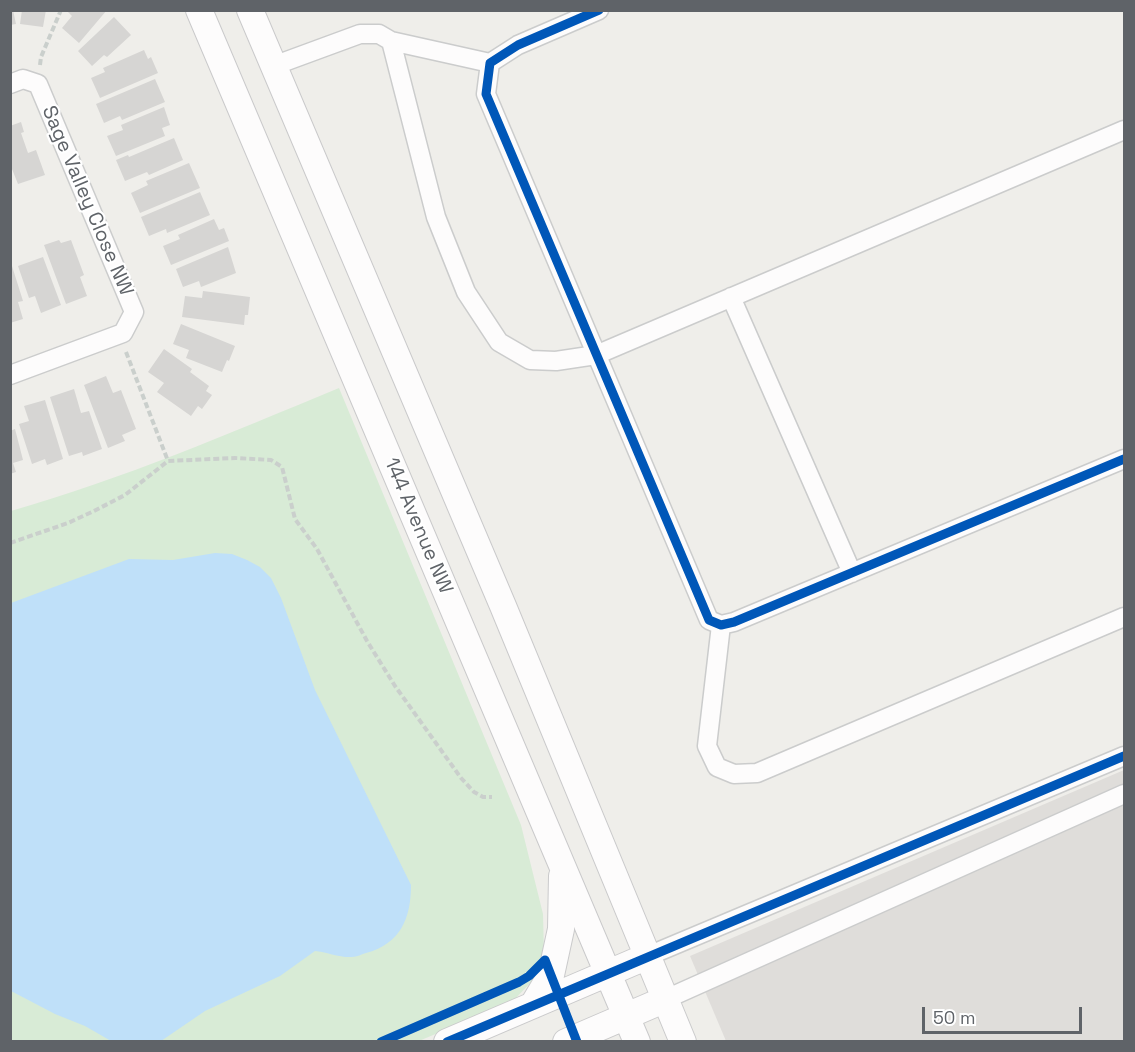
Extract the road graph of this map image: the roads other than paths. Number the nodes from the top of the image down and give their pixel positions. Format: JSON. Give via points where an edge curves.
{"nodes":[{"id":1,"x":199,"y":10,"type":"edge"},
{"id":2,"x":250,"y":10,"type":"edge"},
{"id":3,"x":599,"y":10,"type":"edge"},
{"id":4,"x":391,"y":41,"type":"junction"},
{"id":5,"x":490,"y":63,"type":"junction"},
{"id":6,"x":273,"y":66,"type":"junction"},
{"id":7,"x":10,"y":84,"type":"edge"},
{"id":8,"x":1125,"y":130,"type":"edge"},
{"id":9,"x":731,"y":297,"type":"junction"},
{"id":10,"x":596,"y":354,"type":"junction"},
{"id":11,"x":10,"y":375,"type":"edge"},
{"id":12,"x":1125,"y":459,"type":"edge"},
{"id":13,"x":852,"y":573,"type":"junction"},
{"id":14,"x":1125,"y":617,"type":"edge"},
{"id":15,"x":721,"y":625,"type":"junction"},
{"id":16,"x":1125,"y":756,"type":"edge"},
{"id":17,"x":1125,"y":794,"type":"edge"},
{"id":18,"x":562,"y":866,"type":"junction"},
{"id":19,"x":648,"y":956,"type":"junction"},
{"id":20,"x":607,"y":973,"type":"junction"},
{"id":21,"x":666,"y":999,"type":"junction"},
{"id":22,"x":533,"y":1005,"type":"junction"},
{"id":23,"x":626,"y":1016,"type":"junction"},
{"id":24,"x":447,"y":1041,"type":"edge"},
{"id":25,"x":566,"y":1041,"type":"edge"},
{"id":26,"x":638,"y":1041,"type":"edge"},
{"id":27,"x":683,"y":1041,"type":"edge"}],
"edges":[{"from":1,"to":18,"type":"main road","name":"144 Avenue NW"},
{"from":2,"to":6,"type":"main road"},
{"from":3,"to":5,"type":"street","via":[[518,45]]},
{"from":4,"to":5,"type":"street"},
{"from":4,"to":6,"type":"street","via":[[379,34],[360,34]]},
{"from":4,"to":10,"type":"street","via":[[436,217],[466,292],[499,342],[530,360],[556,361]]},
{"from":5,"to":10,"type":"street","via":[[486,94]]},
{"from":6,"to":19,"type":"main road"},
{"from":7,"to":11,"type":"street","name":"Sage Valley Close NW","via":[[23,79],[38,84],[134,312],[123,333]]},
{"from":8,"to":9,"type":"street"},
{"from":9,"to":10,"type":"street"},
{"from":9,"to":13,"type":"street"},
{"from":10,"to":15,"type":"street","via":[[706,615]]},
{"from":12,"to":13,"type":"street"},
{"from":13,"to":15,"type":"street"},
{"from":14,"to":15,"type":"street","via":[[757,773],[734,774],[717,767],[707,746]]},
{"from":16,"to":19,"type":"street"},
{"from":17,"to":21,"type":"street"},
{"from":18,"to":20,"type":"main road","name":"144 Avenue NW"},
{"from":18,"to":22,"type":"main road","via":[[561,929],[552,975]]},
{"from":19,"to":20,"type":"main road"},
{"from":19,"to":21,"type":"main road"},
{"from":20,"to":22,"type":"main road"},
{"from":20,"to":23,"type":"main road","name":"144 Avenue NW"},
{"from":21,"to":23,"type":"main road"},
{"from":21,"to":27,"type":"main road"},
{"from":22,"to":24,"type":"main road"},
{"from":23,"to":25,"type":"main road"},
{"from":23,"to":26,"type":"main road","name":"144 Avenue NW"}]}
